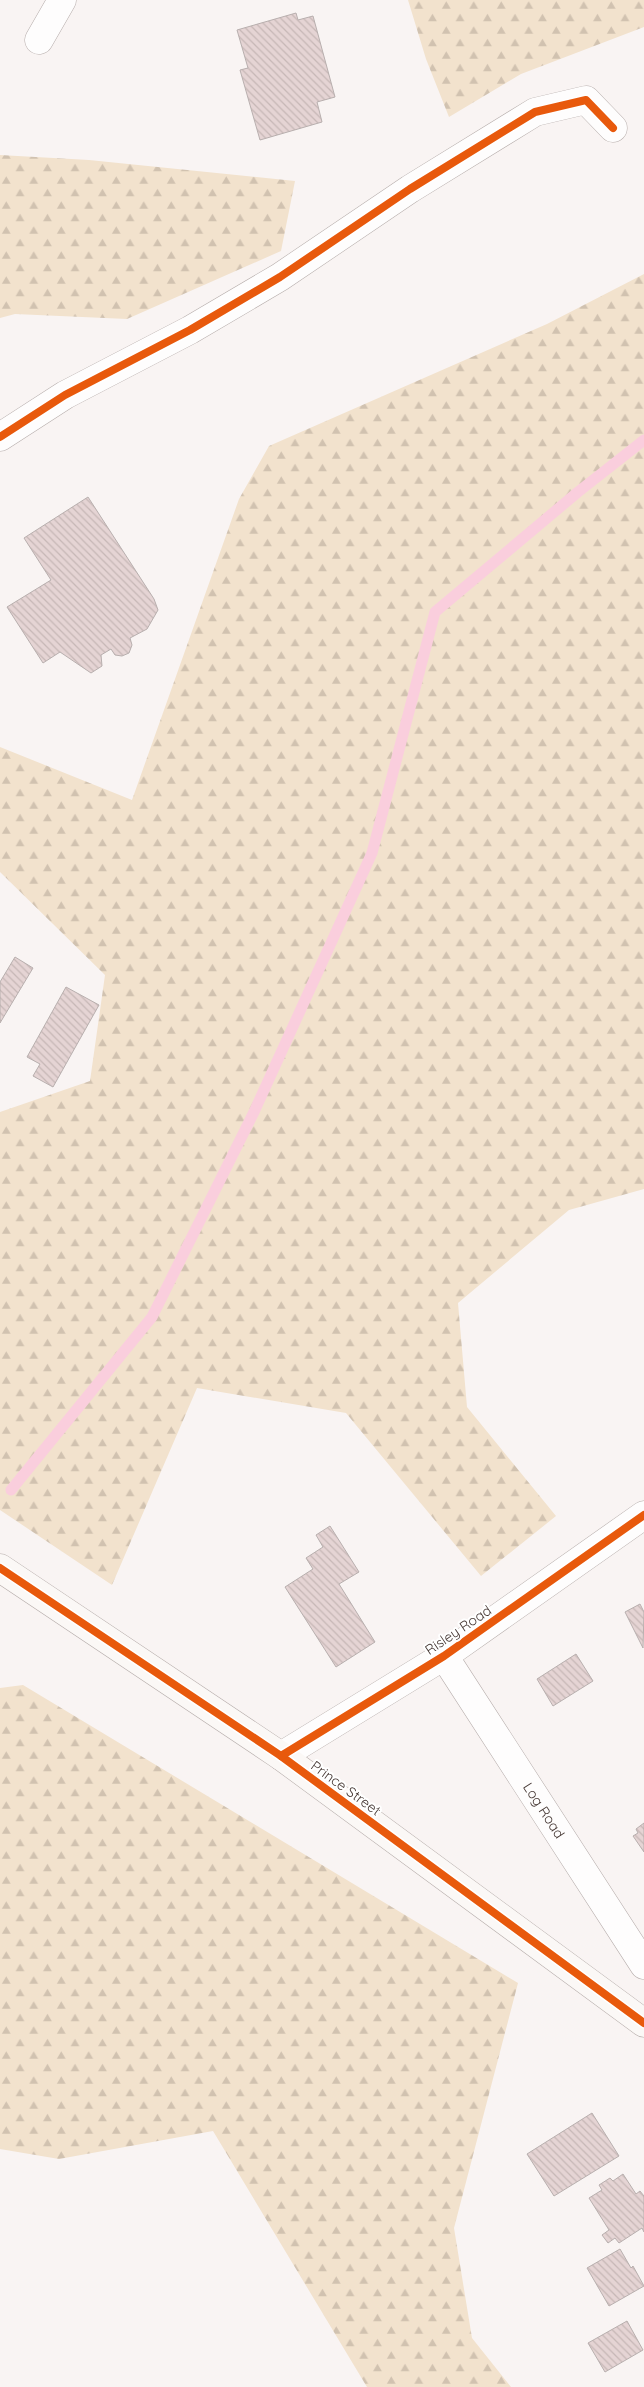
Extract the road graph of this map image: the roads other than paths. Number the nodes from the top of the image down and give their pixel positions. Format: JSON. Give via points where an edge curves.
{"nodes":[{"id":1,"x":62,"y":0,"type":"edge"},
{"id":2,"x":40,"y":40,"type":"dead end"},
{"id":3,"x":613,"y":128,"type":"dead end"},
{"id":4,"x":0,"y":437,"type":"edge"},
{"id":5,"x":644,"y":1516,"type":"edge"},
{"id":6,"x":0,"y":1568,"type":"edge"},
{"id":7,"x":444,"y":1656,"type":"junction"},
{"id":8,"x":281,"y":1756,"type":"junction"},
{"id":9,"x":644,"y":1965,"type":"edge"},
{"id":10,"x":644,"y":2023,"type":"edge"}],
"edges":[{"from":1,"to":2,"type":"street"},
{"from":3,"to":4,"type":"street","via":[[586,100],[535,112],[410,189],[280,277],[190,330],[65,395]]},
{"from":5,"to":7,"type":"street","name":"Risley Road"},
{"from":6,"to":8,"type":"street","name":"Prince Street"},
{"from":7,"to":8,"type":"street","name":"Risley Road"},
{"from":7,"to":9,"type":"street","name":"Log Road"},
{"from":8,"to":10,"type":"street","name":"Prince Street"}]}
